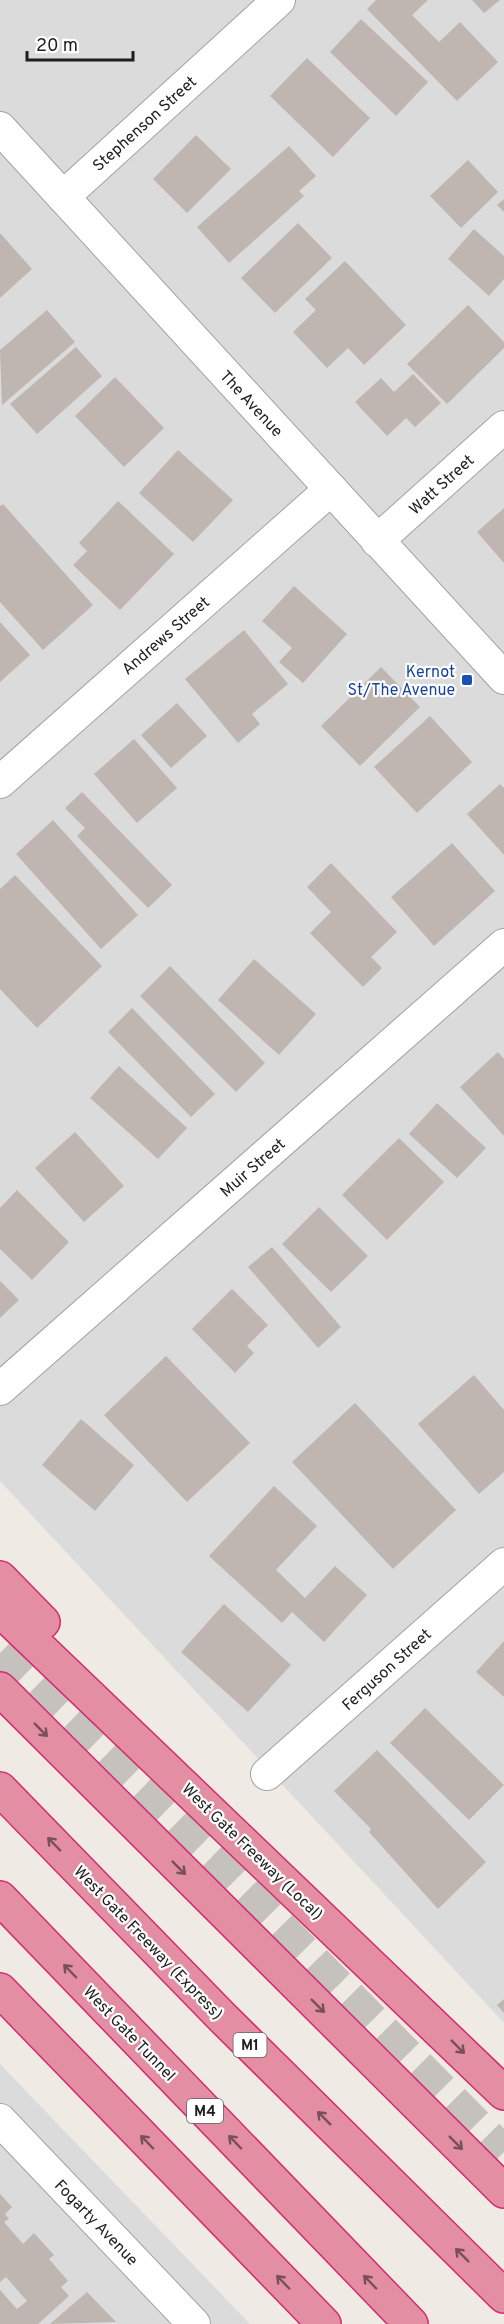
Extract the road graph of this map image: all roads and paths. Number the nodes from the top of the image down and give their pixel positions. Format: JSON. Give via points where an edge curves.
{"nodes":[{"id":1,"x":279,"y":0,"type":"edge"},
{"id":2,"x":7,"y":148,"type":"edge"},
{"id":3,"x":63,"y":197,"type":"junction"},
{"id":4,"x":504,"y":427,"type":"edge"},
{"id":5,"x":331,"y":489,"type":"junction"},
{"id":6,"x":377,"y":541,"type":"junction"},
{"id":7,"x":504,"y":678,"type":"edge"},
{"id":8,"x":0,"y":782,"type":"edge"},
{"id":9,"x":504,"y":945,"type":"edge"},
{"id":10,"x":0,"y":1389,"type":"edge"},
{"id":11,"x":504,"y":1564,"type":"edge"},
{"id":12,"x":0,"y":1578,"type":"edge"},
{"id":13,"x":0,"y":1610,"type":"edge"},
{"id":14,"x":0,"y":1689,"type":"edge"},
{"id":15,"x":267,"y":1774,"type":"dead end"},
{"id":16,"x":0,"y":1790,"type":"edge"},
{"id":17,"x":0,"y":1898,"type":"edge"},
{"id":18,"x":0,"y":1990,"type":"edge"},
{"id":19,"x":417,"y":2006,"type":"junction"},
{"id":20,"x":504,"y":2093,"type":"edge"},
{"id":21,"x":0,"y":2120,"type":"edge"},
{"id":22,"x":504,"y":2192,"type":"edge"},
{"id":23,"x":504,"y":2296,"type":"edge"},
{"id":24,"x":194,"y":2324,"type":"edge"},
{"id":25,"x":324,"y":2324,"type":"edge"},
{"id":26,"x":411,"y":2324,"type":"edge"}],
"edges":[{"from":1,"to":3,"type":"street","name":"Stephenson Street"},
{"from":2,"to":3,"type":"street","name":"The Avenue"},
{"from":3,"to":5,"type":"street","name":"The Avenue"},
{"from":4,"to":6,"type":"street","name":"Watt Street"},
{"from":5,"to":6,"type":"street","name":"The Avenue"},
{"from":5,"to":8,"type":"street","name":"Andrews Street"},
{"from":6,"to":7,"type":"street","name":"The Avenue"},
{"from":9,"to":10,"type":"street","name":"Muir Street"},
{"from":11,"to":15,"type":"street","name":"Ferguson Street"},
{"from":12,"to":19,"type":"highway"},
{"from":13,"to":19,"type":"highway","name":"West Gate Freeway (Local)"},
{"from":14,"to":22,"type":"highway","one_way":true},
{"from":23,"to":16,"type":"highway","name":"West Gate Freeway (Express)","number":"M1","one_way":true},
{"from":26,"to":17,"type":"highway","name":"West Gate Tunnel","number":"M4","one_way":true},
{"from":25,"to":18,"type":"highway","one_way":true},
{"from":19,"to":20,"type":"highway","name":"West Gate Freeway (Local)","one_way":true},
{"from":21,"to":24,"type":"street","name":"Fogarty Avenue"}]}
